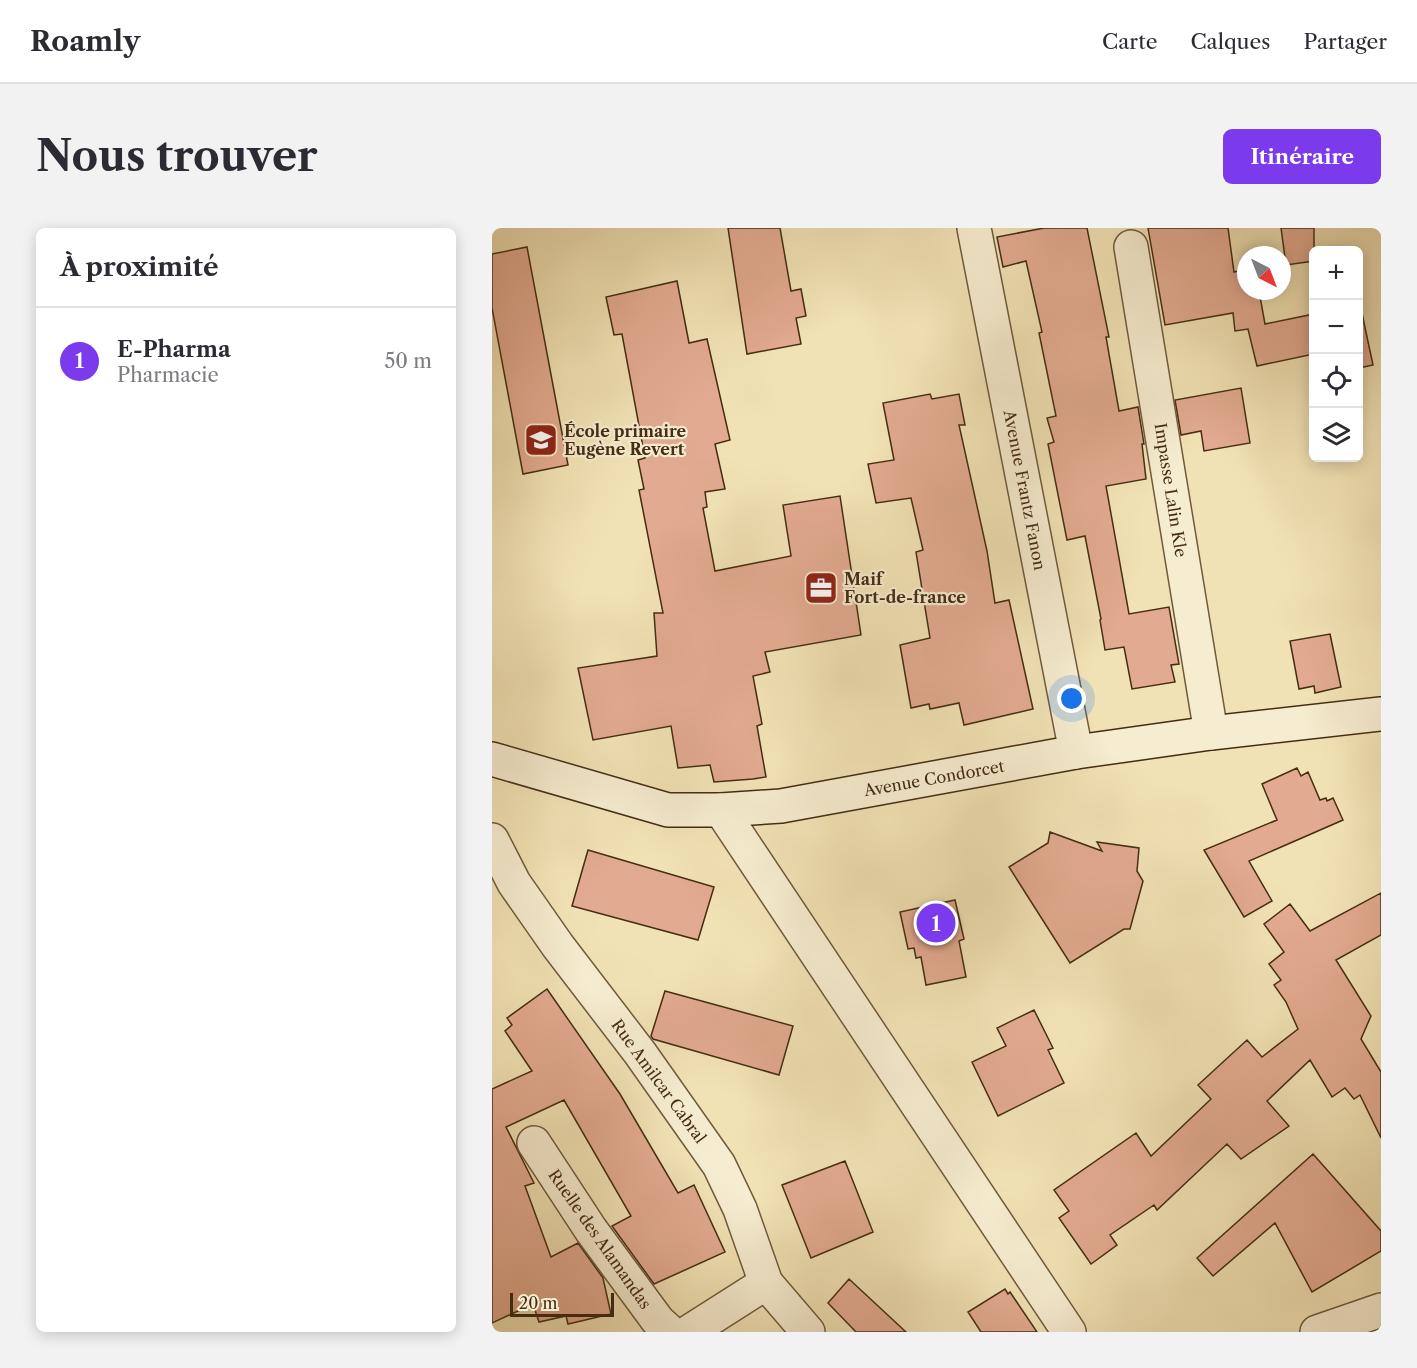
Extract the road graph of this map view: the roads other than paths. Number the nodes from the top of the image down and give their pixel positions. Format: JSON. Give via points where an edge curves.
{"nodes":[{"id":1,"x":974,"y":228,"type":"edge"},
{"id":2,"x":1131,"y":247,"type":"dead end"},
{"id":3,"x":1381,"y":714,"type":"edge"},
{"id":4,"x":1211,"y":733,"type":"junction"},
{"id":5,"x":1076,"y":752,"type":"junction"},
{"id":6,"x":492,"y":759,"type":"edge"},
{"id":7,"x":721,"y":810,"type":"junction"},
{"id":8,"x":492,"y":840,"type":"edge"},
{"id":9,"x":534,"y":1143,"type":"dead end"},
{"id":10,"x":766,"y":1282,"type":"junction"},
{"id":11,"x":1381,"y":1310,"type":"edge"},
{"id":12,"x":670,"y":1332,"type":"edge"},
{"id":13,"x":689,"y":1332,"type":"edge"},
{"id":14,"x":808,"y":1332,"type":"edge"},
{"id":15,"x":1070,"y":1332,"type":"edge"},
{"id":16,"x":1317,"y":1332,"type":"edge"}],
"edges":[{"from":1,"to":5,"type":"street","name":"Avenue Frantz Fanon"},
{"from":2,"to":4,"type":"street","name":"Impasse Lalin Kle"},
{"from":3,"to":4,"type":"street","name":"Avenue Condorcet"},
{"from":4,"to":5,"type":"street","name":"Avenue Condorcet"},
{"from":5,"to":7,"type":"street","name":"Avenue Condorcet","via":[[781,806]]},
{"from":6,"to":7,"type":"street","name":"Avenue Condorcet","via":[[668,810]]},
{"from":7,"to":15,"type":"street"},
{"from":8,"to":10,"type":"street","name":"Rue Amilcar Cabral","via":[[513,883],[719,1165],[740,1209]]},
{"from":9,"to":12,"type":"street","name":"Ruelle des Alamandas","via":[[591,1230]]},
{"from":10,"to":13,"type":"street"},
{"from":10,"to":14,"type":"street","name":"Rue Amilcar Cabral"},
{"from":11,"to":16,"type":"street"}]}
